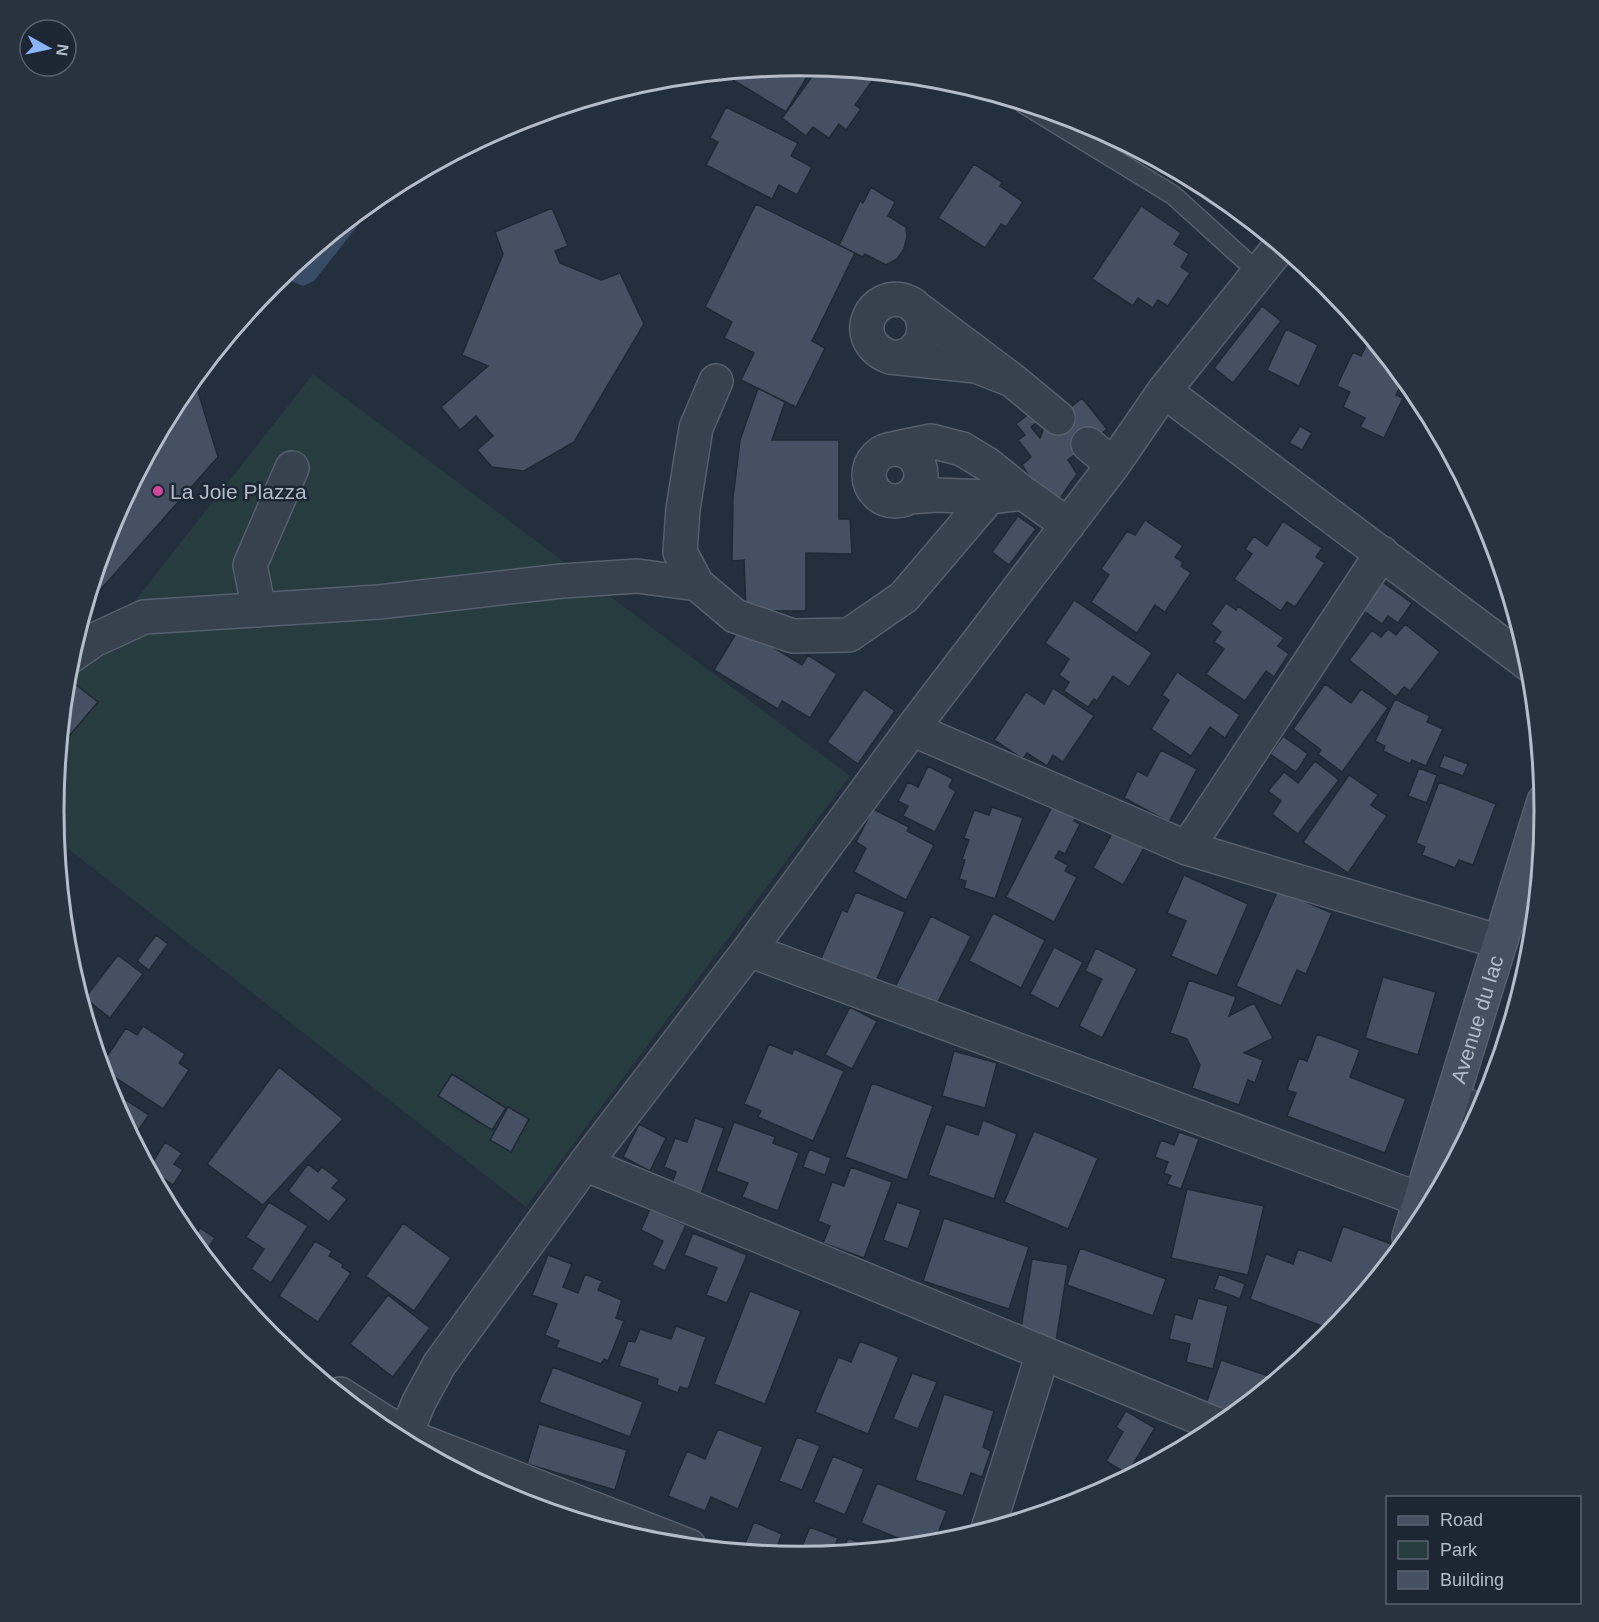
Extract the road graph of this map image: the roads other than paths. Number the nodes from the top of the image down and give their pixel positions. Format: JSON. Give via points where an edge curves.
{"nodes":[{"id":1,"x":1052,"y":121,"type":"edge"},
{"id":2,"x":1276,"y":251,"type":"edge"},
{"id":3,"x":1259,"y":273,"type":"junction"},
{"id":4,"x":915,"y":306,"type":"junction"},
{"id":5,"x":899,"y":358,"type":"junction"},
{"id":6,"x":1012,"y":380,"type":"junction"},
{"id":7,"x":716,"y":381,"type":"dead end"},
{"id":8,"x":1164,"y":391,"type":"junction"},
{"id":9,"x":1058,"y":417,"type":"dead end"},
{"id":10,"x":1088,"y":444,"type":"dead end"},
{"id":11,"x":1113,"y":465,"type":"junction"},
{"id":12,"x":292,"y":468,"type":"dead end"},
{"id":13,"x":1023,"y":494,"type":"junction"},
{"id":14,"x":988,"y":497,"type":"junction"},
{"id":15,"x":1068,"y":525,"type":"junction"},
{"id":16,"x":1382,"y":553,"type":"junction"},
{"id":17,"x":696,"y":584,"type":"junction"},
{"id":18,"x":259,"y":610,"type":"junction"},
{"id":19,"x":84,"y":647,"type":"edge"},
{"id":20,"x":1517,"y":655,"type":"edge"},
{"id":21,"x":912,"y":729,"type":"junction"},
{"id":22,"x":1534,"y":835,"type":"edge"},
{"id":23,"x":1187,"y":848,"type":"junction"},
{"id":24,"x":1500,"y":942,"type":"junction"},
{"id":25,"x":749,"y":950,"type":"junction"},
{"id":26,"x":1466,"y":1106,"type":"edge"},
{"id":27,"x":585,"y":1164,"type":"junction"},
{"id":28,"x":1435,"y":1180,"type":"edge"},
{"id":29,"x":1423,"y":1200,"type":"edge"},
{"id":30,"x":1043,"y":1353,"type":"junction"},
{"id":31,"x":1209,"y":1421,"type":"edge"},
{"id":32,"x":406,"y":1432,"type":"edge"},
{"id":33,"x":436,"y":1450,"type":"edge"},
{"id":34,"x":991,"y":1521,"type":"edge"},
{"id":35,"x":646,"y":1530,"type":"edge"}],
"edges":[{"from":1,"to":3,"type":"lane","via":[[1173,195]]},
{"from":2,"to":3,"type":"street"},
{"from":3,"to":8,"type":"street"},
{"from":4,"to":5,"type":"street","via":[[924,324],[924,334],[915,349]]},
{"from":4,"to":5,"type":"street","via":[[887,301],[878,305],[867,322],[875,349]]},
{"from":4,"to":6,"type":"street"},
{"from":5,"to":6,"type":"street","via":[[976,366]]},
{"from":6,"to":9,"type":"street"},
{"from":7,"to":17,"type":"street","via":[[696,428],[683,509],[680,552]]},
{"from":8,"to":11,"type":"street"},
{"from":8,"to":16,"type":"street"},
{"from":10,"to":11,"type":"street"},
{"from":11,"to":15,"type":"street"},
{"from":12,"to":18,"type":"street","via":[[250,565]]},
{"from":13,"to":14,"type":"street"},
{"from":13,"to":14,"type":"street","via":[[962,449],[931,441],[888,449],[873,459],[870,468],[871,486],[892,501],[937,495]]},
{"from":13,"to":15,"type":"street"},
{"from":14,"to":17,"type":"street","via":[[904,597],[849,635],[793,636],[735,616]]},
{"from":15,"to":21,"type":"street"},
{"from":16,"to":20,"type":"street"},
{"from":16,"to":23,"type":"street"},
{"from":17,"to":18,"type":"street","via":[[637,576]]},
{"from":18,"to":19,"type":"street","via":[[144,617]]},
{"from":21,"to":23,"type":"street"},
{"from":21,"to":25,"type":"street"},
{"from":22,"to":24,"type":"main road","name":"Avenue du lac"},
{"from":23,"to":24,"type":"street"},
{"from":24,"to":26,"type":"main road","name":"Avenue du lac"},
{"from":25,"to":27,"type":"street"},
{"from":25,"to":29,"type":"street"},
{"from":26,"to":28,"type":"main road","name":"Avenue du lac"},
{"from":27,"to":30,"type":"street"},
{"from":27,"to":32,"type":"street","via":[[439,1365]]},
{"from":30,"to":31,"type":"street"},
{"from":30,"to":34,"type":"street"},
{"from":33,"to":35,"type":"street"}]}
